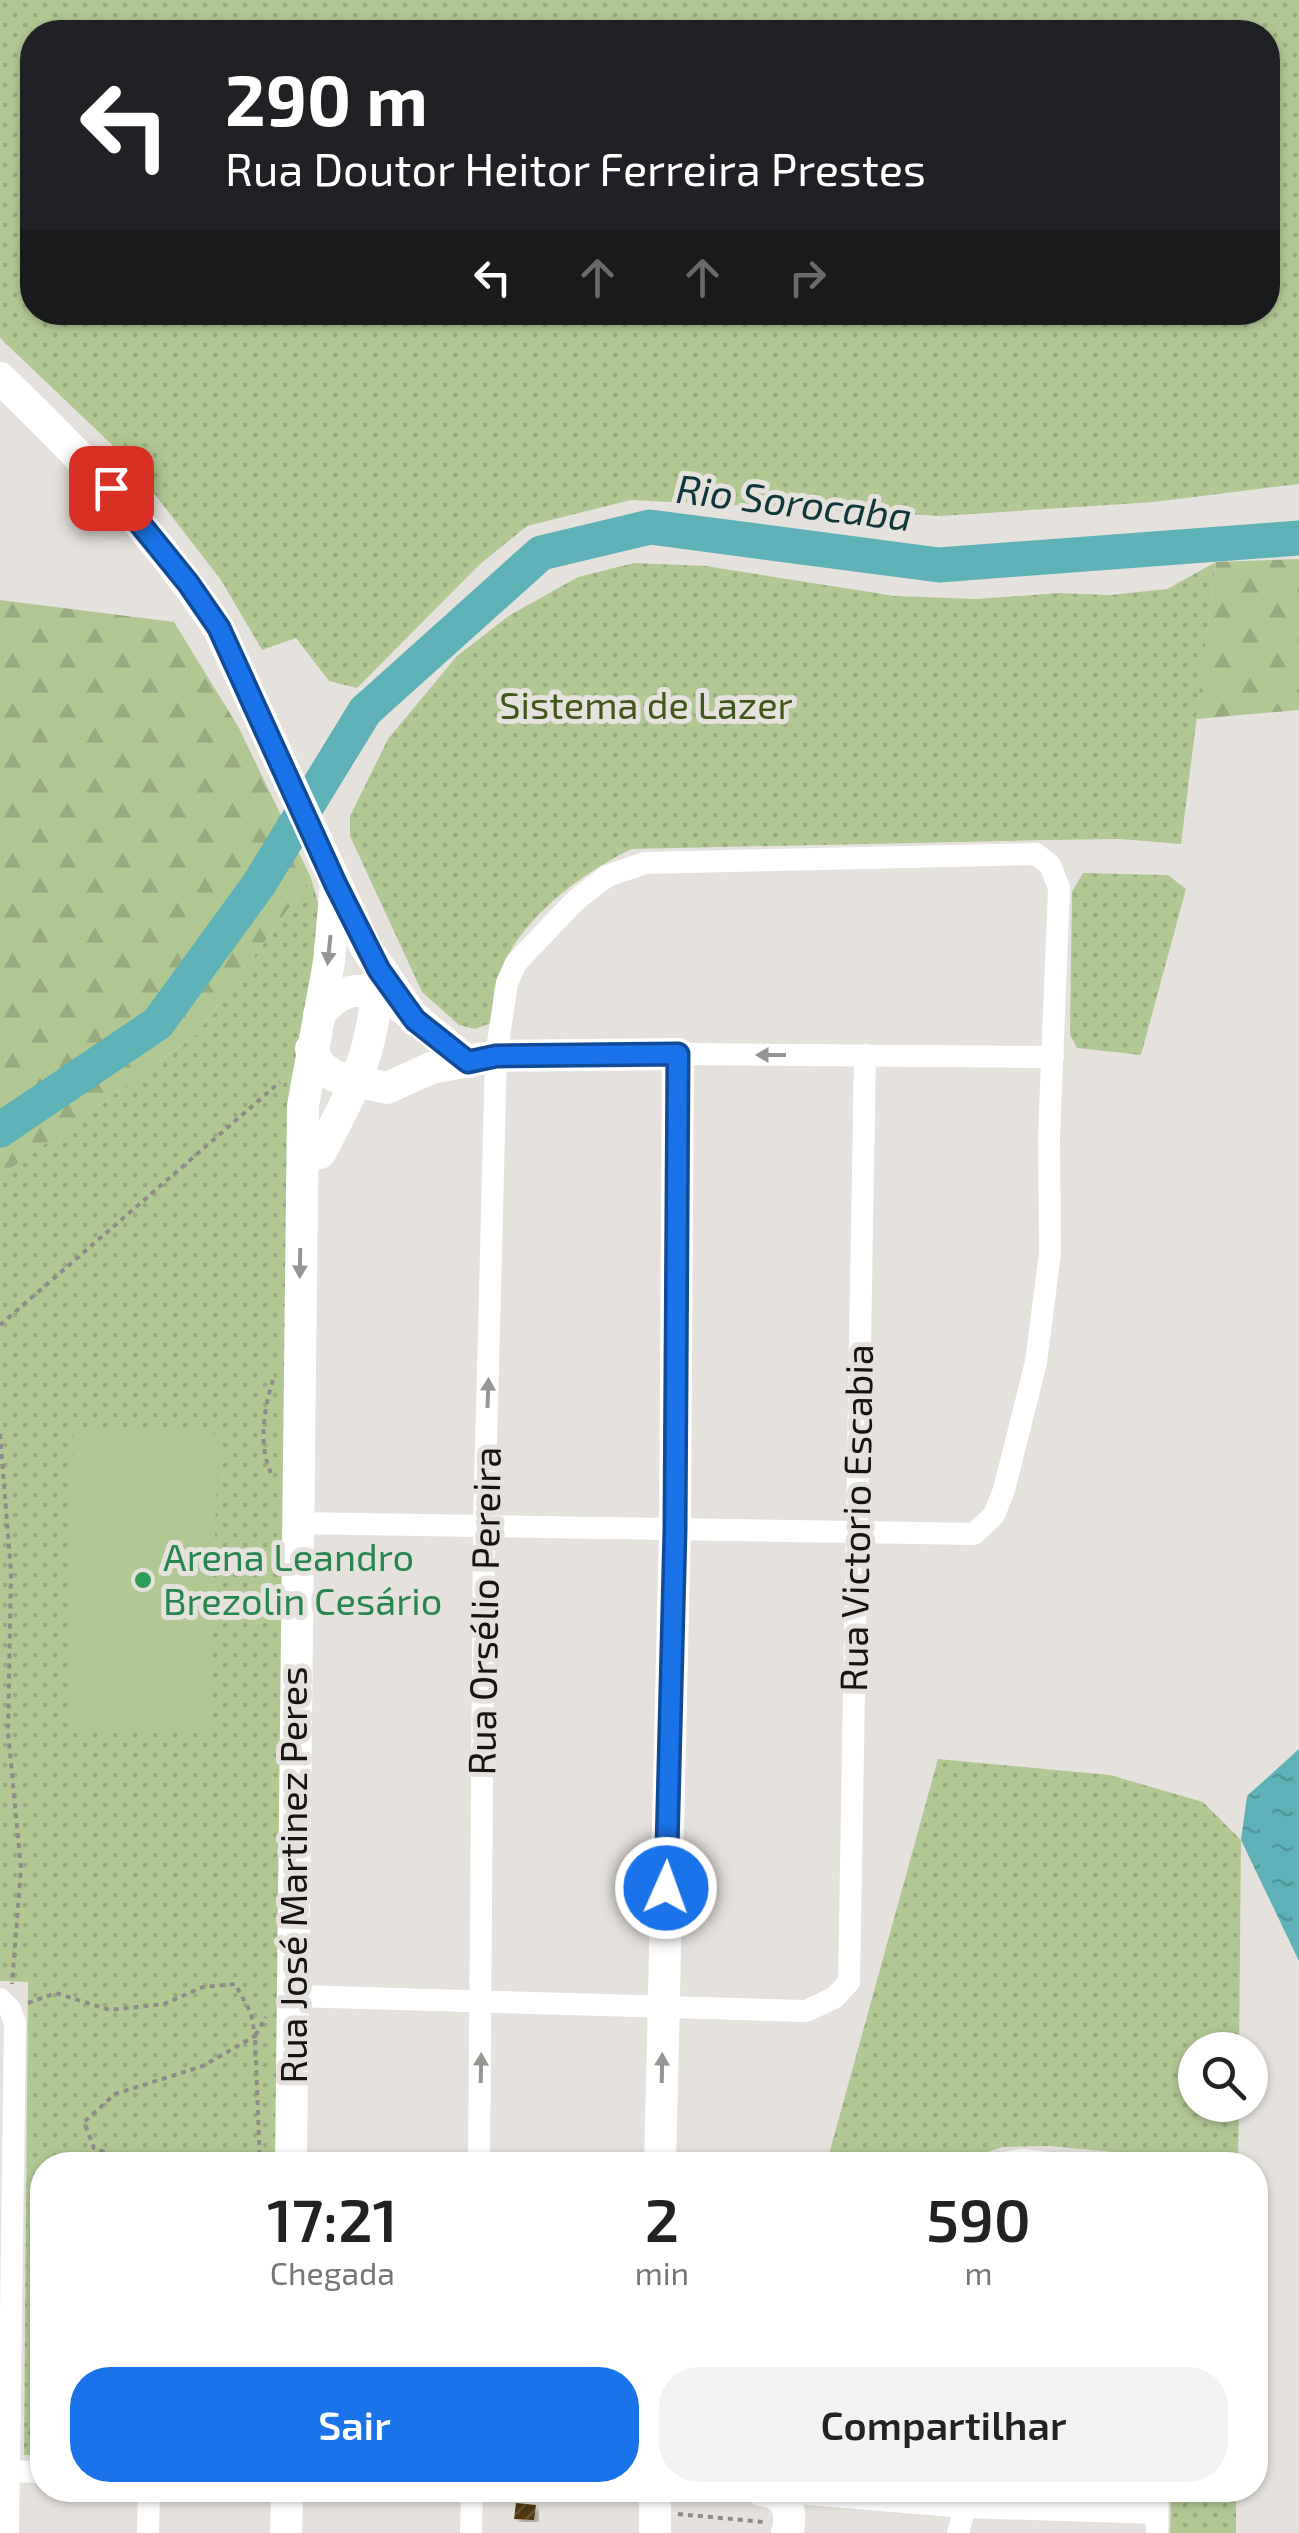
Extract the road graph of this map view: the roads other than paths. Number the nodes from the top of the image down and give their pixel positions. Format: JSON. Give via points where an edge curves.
{"nodes":[{"id":1,"x":0,"y":378,"type":"edge"},
{"id":2,"x":333,"y":879,"type":"junction"},
{"id":3,"x":378,"y":981,"type":"junction"},
{"id":4,"x":319,"y":1015,"type":"junction"},
{"id":5,"x":678,"y":1054,"type":"junction"},
{"id":6,"x":865,"y":1055,"type":"junction"},
{"id":7,"x":1053,"y":1056,"type":"junction"},
{"id":8,"x":482,"y":1059,"type":"junction"},
{"id":9,"x":301,"y":1061,"type":"junction"},
{"id":10,"x":357,"y":1083,"type":"junction"},
{"id":11,"x":402,"y":1083,"type":"junction"},
{"id":12,"x":311,"y":1160,"type":"junction"},
{"id":13,"x":296,"y":1523,"type":"junction"},
{"id":14,"x":484,"y":1526,"type":"junction"},
{"id":15,"x":675,"y":1529,"type":"junction"},
{"id":16,"x":857,"y":1532,"type":"junction"},
{"id":17,"x":293,"y":1996,"type":"junction"},
{"id":18,"x":5,"y":2004,"type":"edge"},
{"id":19,"x":482,"y":2004,"type":"junction"},
{"id":20,"x":663,"y":2008,"type":"junction"},
{"id":21,"x":291,"y":2152,"type":"edge"},
{"id":22,"x":479,"y":2152,"type":"edge"},
{"id":23,"x":660,"y":2152,"type":"edge"},
{"id":24,"x":5,"y":2471,"type":"edge"},
{"id":25,"x":30,"y":2472,"type":"edge"},
{"id":26,"x":149,"y":2502,"type":"edge"},
{"id":27,"x":286,"y":2502,"type":"edge"},
{"id":28,"x":472,"y":2502,"type":"edge"},
{"id":29,"x":784,"y":2502,"type":"edge"},
{"id":30,"x":820,"y":2502,"type":"edge"},
{"id":31,"x":919,"y":2502,"type":"edge"},
{"id":32,"x":964,"y":2507,"type":"junction"},
{"id":33,"x":1157,"y":2512,"type":"edge"},
{"id":34,"x":789,"y":2529,"type":"edge"},
{"id":35,"x":8,"y":2533,"type":"edge"},
{"id":36,"x":148,"y":2533,"type":"edge"},
{"id":37,"x":286,"y":2533,"type":"edge"},
{"id":38,"x":471,"y":2533,"type":"edge"},
{"id":39,"x":958,"y":2533,"type":"edge"}],
"edges":[{"from":1,"to":2,"type":"main road","via":[[111,488],[219,628]]},
{"from":2,"to":3,"type":"main road"},
{"from":2,"to":4,"type":"main road","name":"Rua José Martinez Peres","one_way":true},
{"from":3,"to":4,"type":"main road","via":[[337,994]]},
{"from":3,"to":8,"type":"main road","via":[[415,1020]]},
{"from":3,"to":10,"type":"main road","name":"Rua José Martinez Peres","via":[[375,1022]]},
{"from":4,"to":9,"type":"main road","name":"Rua José Martinez Peres"},
{"from":6,"to":5,"type":"street","one_way":true},
{"from":5,"to":8,"type":"main road"},
{"from":5,"to":15,"type":"main road"},
{"from":6,"to":7,"type":"street"},
{"from":6,"to":16,"type":"street","name":"Rua Victorio Escabia"},
{"from":7,"to":8,"type":"street","via":[[1059,888],[1050,864],[1036,854],[645,863],[607,876],[516,963]]},
{"from":7,"to":16,"type":"street","via":[[1050,1254],[1036,1362],[994,1515],[974,1534]]},
{"from":8,"to":11,"type":"main road","via":[[431,1068]]},
{"from":14,"to":8,"type":"street","name":"Rua Orsélio Pereira","one_way":true},
{"from":9,"to":10,"type":"main road"},
{"from":9,"to":12,"type":"main road","name":"Rua José Martinez Peres"},
{"from":10,"to":11,"type":"main road"},
{"from":10,"to":12,"type":"main road","name":"Rua José Martinez Peres"},
{"from":11,"to":12,"type":"main road"},
{"from":12,"to":13,"type":"main road","name":"Rua José Martinez Peres","one_way":true},
{"from":13,"to":14,"type":"street"},
{"from":13,"to":17,"type":"main road","name":"Rua José Martinez Peres"},
{"from":14,"to":15,"type":"street"},
{"from":14,"to":19,"type":"street","name":"Rua Orsélio Pereira"},
{"from":15,"to":16,"type":"street"},
{"from":15,"to":20,"type":"main road"},
{"from":16,"to":20,"type":"street","name":"Rua Victorio Escabia","via":[[849,1982],[806,2011]]},
{"from":17,"to":19,"type":"street"},
{"from":17,"to":21,"type":"main road","name":"Rua José Martinez Peres"},
{"from":18,"to":24,"type":"street","via":[[15,2023]]},
{"from":19,"to":20,"type":"street"},
{"from":22,"to":19,"type":"street","name":"Rua Orsélio Pereira","one_way":true},
{"from":23,"to":20,"type":"main road","one_way":true},
{"from":24,"to":25,"type":"street"},
{"from":24,"to":35,"type":"street"},
{"from":26,"to":36,"type":"street"},
{"from":27,"to":37,"type":"main road"},
{"from":28,"to":38,"type":"street"},
{"from":29,"to":34,"type":"main road"},
{"from":30,"to":34,"type":"street"},
{"from":31,"to":32,"type":"street"},
{"from":32,"to":33,"type":"street"},
{"from":32,"to":39,"type":"street"}]}
